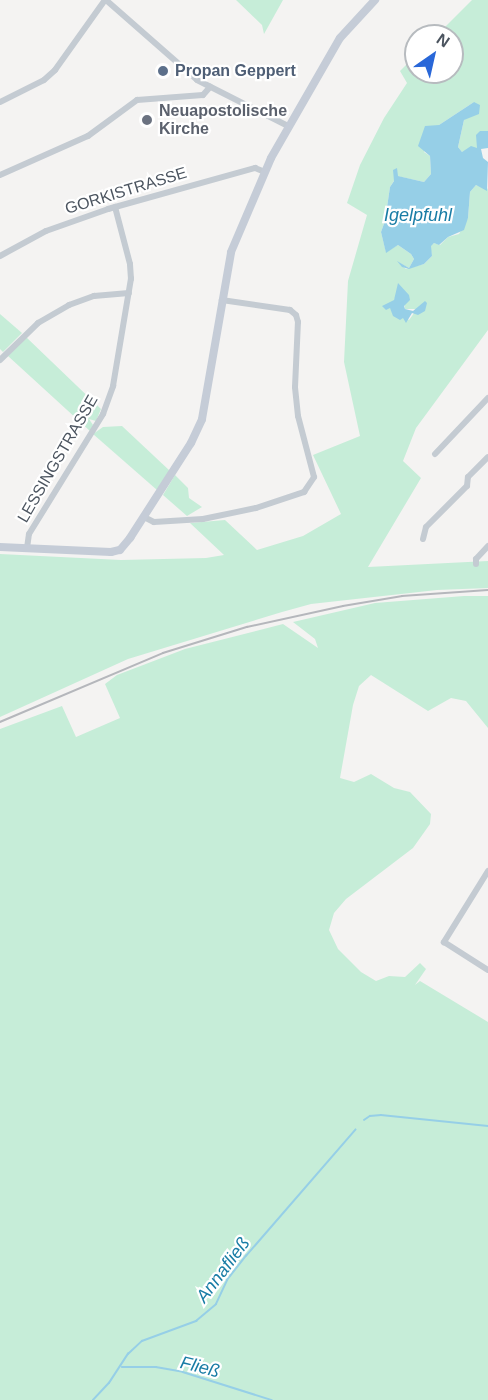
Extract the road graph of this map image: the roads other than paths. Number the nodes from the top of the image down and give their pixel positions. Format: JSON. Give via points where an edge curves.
{"nodes":[{"id":1,"x":106,"y":0,"type":"edge"},
{"id":2,"x":375,"y":0,"type":"edge"},
{"id":3,"x":210,"y":87,"type":"junction"},
{"id":4,"x":0,"y":102,"type":"edge"},
{"id":5,"x":288,"y":126,"type":"junction"},
{"id":6,"x":265,"y":172,"type":"junction"},
{"id":7,"x":0,"y":175,"type":"edge"},
{"id":8,"x":115,"y":207,"type":"junction"},
{"id":9,"x":0,"y":256,"type":"edge"},
{"id":10,"x":129,"y":293,"type":"junction"},
{"id":11,"x":222,"y":300,"type":"junction"},
{"id":12,"x":0,"y":360,"type":"edge"},
{"id":13,"x":488,"y":398,"type":"edge"},
{"id":14,"x":435,"y":454,"type":"dead end"},
{"id":15,"x":488,"y":457,"type":"edge"},
{"id":16,"x":144,"y":518,"type":"junction"},
{"id":17,"x":423,"y":538,"type":"dead end"},
{"id":18,"x":488,"y":546,"type":"edge"},
{"id":19,"x":0,"y":547,"type":"edge"},
{"id":20,"x":27,"y":548,"type":"junction"},
{"id":21,"x":476,"y":564,"type":"dead end"},
{"id":22,"x":488,"y":871,"type":"edge"},
{"id":23,"x":488,"y":970,"type":"edge"}],
"edges":[{"from":1,"to":3,"type":"street","via":[[179,66]]},
{"from":1,"to":4,"type":"street","via":[[55,70],[44,80]]},
{"from":2,"to":5,"type":"street","via":[[340,38]]},
{"from":3,"to":5,"type":"street"},
{"from":3,"to":7,"type":"street","via":[[203,95],[137,100],[92,134]]},
{"from":5,"to":6,"type":"street"},
{"from":6,"to":8,"type":"street","name":"GORKISTRASSE","via":[[255,168]]},
{"from":6,"to":11,"type":"street","via":[[231,252]]},
{"from":8,"to":9,"type":"street","name":"GORKISTRASSE","via":[[46,231]]},
{"from":8,"to":10,"type":"street","name":"LESSINGSTRASSE","via":[[130,264]]},
{"from":10,"to":12,"type":"street","via":[[94,296],[69,305],[38,323]]},
{"from":10,"to":20,"type":"street","name":"LESSINGSTRASSE","via":[[119,363],[109,398],[29,534]]},
{"from":11,"to":16,"type":"street","via":[[202,419]]},
{"from":11,"to":16,"type":"street","via":[[290,310],[296,315],[295,393],[314,477],[304,492],[256,508],[203,519],[154,522]]},
{"from":13,"to":14,"type":"street"},
{"from":15,"to":17,"type":"street","via":[[468,477],[467,486],[426,527]]},
{"from":16,"to":20,"type":"street","via":[[117,551]]},
{"from":18,"to":21,"type":"street"},
{"from":19,"to":20,"type":"street"},
{"from":22,"to":23,"type":"street","via":[[444,942]]}]}
